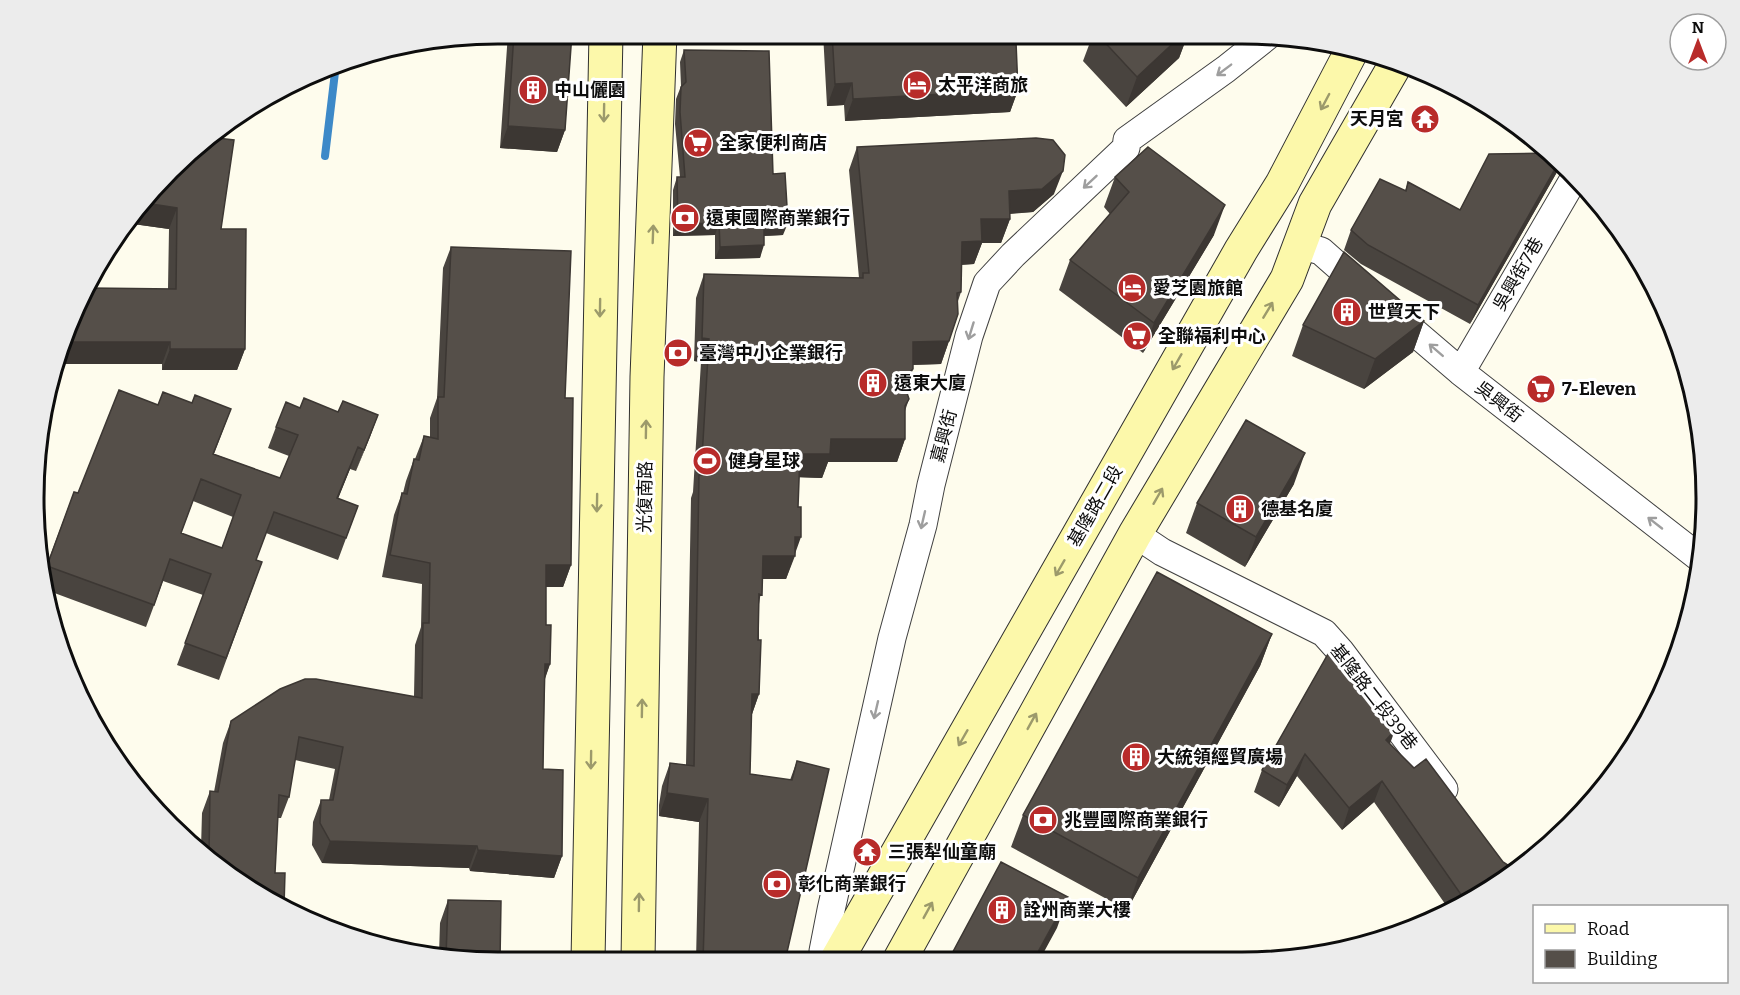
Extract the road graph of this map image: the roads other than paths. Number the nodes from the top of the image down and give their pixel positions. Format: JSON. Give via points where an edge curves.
{"nodes":[{"id":1,"x":606,"y":44,"type":"edge"},
{"id":2,"x":660,"y":44,"type":"edge"},
{"id":3,"x":1257,"y":44,"type":"edge"},
{"id":4,"x":1350,"y":56,"type":"edge"},
{"id":5,"x":1392,"y":70,"type":"edge"},
{"id":6,"x":1571,"y":184,"type":"edge"},
{"id":7,"x":1300,"y":245,"type":"junction"},
{"id":8,"x":1461,"y":372,"type":"junction"},
{"id":9,"x":1135,"y":534,"type":"junction"},
{"id":10,"x":1693,"y":553,"type":"edge"},
{"id":11,"x":1460,"y":809,"type":"edge"},
{"id":12,"x":588,"y":952,"type":"edge"},
{"id":13,"x":638,"y":952,"type":"edge"},
{"id":14,"x":823,"y":952,"type":"edge"},
{"id":15,"x":841,"y":952,"type":"edge"},
{"id":16,"x":904,"y":952,"type":"edge"}],
"edges":[{"from":1,"to":12,"type":"main road","one_way":true},
{"from":13,"to":2,"type":"main road","name":"光復南路","one_way":true,"via":[[647,389]]},
{"from":3,"to":14,"type":"street","name":"嘉興街","one_way":true,"via":[[1127,140],[1126,148],[987,283],[969,336],[892,638]]},
{"from":4,"to":15,"type":"main road","name":"基隆路二段","one_way":true,"via":[[1282,184]]},
{"from":5,"to":7,"type":"main road","via":[[1315,204]]},
{"from":6,"to":8,"type":"street","name":"吳興街7巷"},
{"from":8,"to":7,"type":"street","name":"吳興街","one_way":true,"via":[[1321,251]]},
{"from":9,"to":7,"type":"main road","one_way":true,"via":[[1287,279]]},
{"from":10,"to":8,"type":"street","name":"吳興街","one_way":true},
{"from":9,"to":11,"type":"street","name":"基隆路二段39巷","via":[[1162,552],[1324,633]]},
{"from":16,"to":9,"type":"main road","one_way":true}]}
